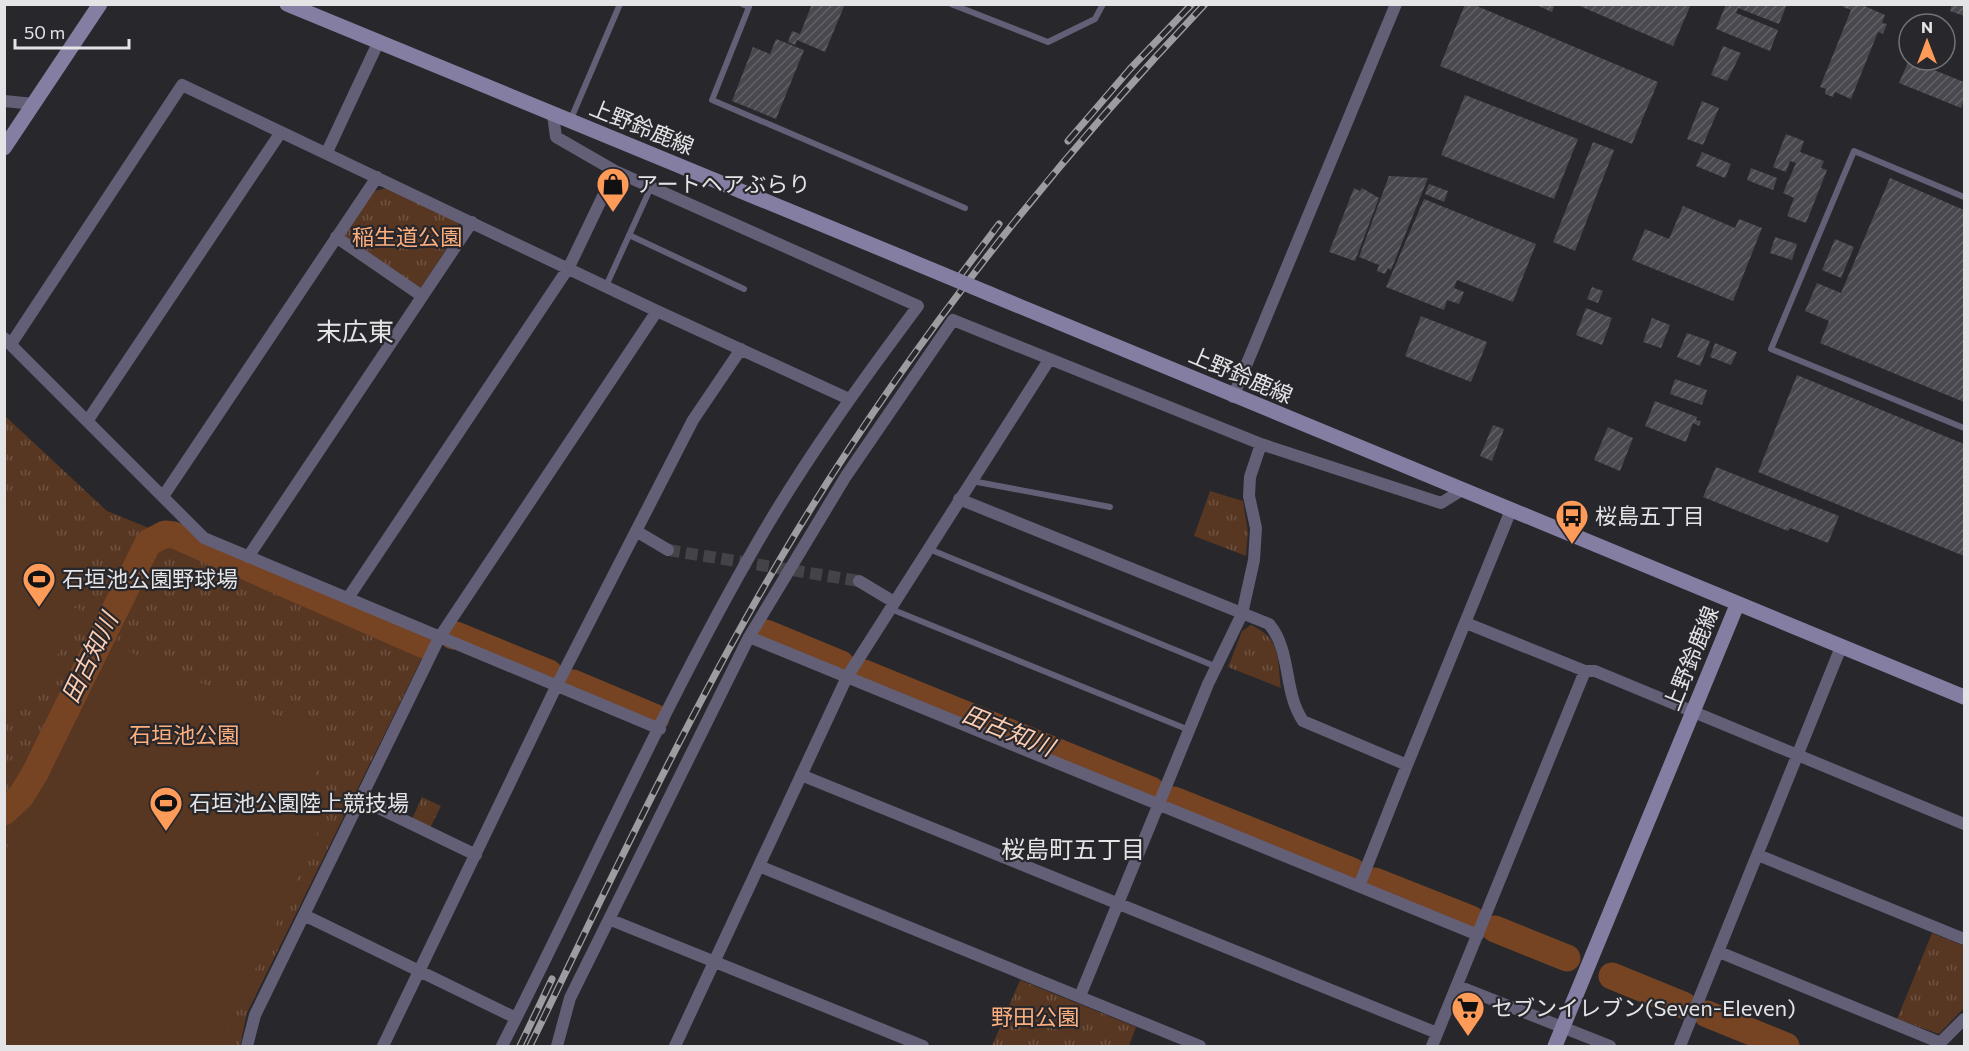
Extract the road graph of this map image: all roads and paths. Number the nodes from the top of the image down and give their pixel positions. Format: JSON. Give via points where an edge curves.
{"nodes":[{"id":1,"x":100,"y":4,"type":"edge"},
{"id":2,"x":287,"y":4,"type":"edge"},
{"id":3,"x":620,"y":4,"type":"edge"},
{"id":4,"x":742,"y":4,"type":"edge"},
{"id":5,"x":951,"y":4,"type":"edge"},
{"id":6,"x":1104,"y":4,"type":"edge"},
{"id":7,"x":1396,"y":4,"type":"edge"},
{"id":8,"x":378,"y":43,"type":"junction"},
{"id":9,"x":4,"y":101,"type":"edge"},
{"id":10,"x":34,"y":104,"type":"junction"},
{"id":11,"x":553,"y":115,"type":"junction"},
{"id":12,"x":569,"y":121,"type":"junction"},
{"id":13,"x":281,"y":132,"type":"junction"},
{"id":14,"x":4,"y":148,"type":"edge"},
{"id":15,"x":327,"y":152,"type":"junction"},
{"id":16,"x":615,"y":171,"type":"junction"},
{"id":17,"x":377,"y":177,"type":"junction"},
{"id":18,"x":651,"y":187,"type":"junction"},
{"id":19,"x":1965,"y":197,"type":"edge"},
{"id":20,"x":965,"y":208,"type":"dead end"},
{"id":21,"x":472,"y":222,"type":"junction"},
{"id":22,"x":629,"y":235,"type":"junction"},
{"id":23,"x":336,"y":237,"type":"junction"},
{"id":24,"x":568,"y":267,"type":"junction"},
{"id":25,"x":606,"y":286,"type":"junction"},
{"id":26,"x":744,"y":289,"type":"dead end"},
{"id":27,"x":422,"y":296,"type":"junction"},
{"id":28,"x":657,"y":311,"type":"junction"},
{"id":29,"x":8,"y":341,"type":"edge"},
{"id":30,"x":741,"y":349,"type":"junction"},
{"id":31,"x":1049,"y":360,"type":"junction"},
{"id":32,"x":1233,"y":397,"type":"junction"},
{"id":33,"x":849,"y":399,"type":"junction"},
{"id":34,"x":88,"y":420,"type":"junction"},
{"id":35,"x":1965,"y":428,"type":"edge"},
{"id":36,"x":1261,"y":444,"type":"junction"},
{"id":37,"x":971,"y":481,"type":"junction"},
{"id":38,"x":1462,"y":490,"type":"junction"},
{"id":39,"x":164,"y":495,"type":"junction"},
{"id":40,"x":959,"y":500,"type":"junction"},
{"id":41,"x":1110,"y":507,"type":"dead end"},
{"id":42,"x":1511,"y":510,"type":"junction"},
{"id":43,"x":636,"y":531,"type":"junction"},
{"id":44,"x":928,"y":549,"type":"junction"},
{"id":45,"x":668,"y":550,"type":"tunnel mouth"},
{"id":46,"x":248,"y":556,"type":"junction"},
{"id":47,"x":860,"y":581,"type":"tunnel mouth"},
{"id":48,"x":348,"y":598,"type":"junction"},
{"id":49,"x":892,"y":605,"type":"junction"},
{"id":50,"x":1737,"y":605,"type":"junction"},
{"id":51,"x":1242,"y":614,"type":"junction"},
{"id":52,"x":1466,"y":623,"type":"junction"},
{"id":53,"x":749,"y":637,"type":"junction"},
{"id":54,"x":439,"y":638,"type":"junction"},
{"id":55,"x":1841,"y":646,"type":"junction"},
{"id":56,"x":1217,"y":668,"type":"junction"},
{"id":57,"x":1585,"y":671,"type":"junction"},
{"id":58,"x":847,"y":677,"type":"junction"},
{"id":59,"x":556,"y":687,"type":"junction"},
{"id":60,"x":1965,"y":697,"type":"edge"},
{"id":61,"x":1695,"y":712,"type":"junction"},
{"id":62,"x":660,"y":729,"type":"junction"},
{"id":63,"x":1189,"y":730,"type":"junction"},
{"id":64,"x":1799,"y":757,"type":"junction"},
{"id":65,"x":1407,"y":765,"type":"junction"},
{"id":66,"x":801,"y":775,"type":"junction"},
{"id":67,"x":360,"y":799,"type":"junction"},
{"id":68,"x":1159,"y":804,"type":"junction"},
{"id":69,"x":1965,"y":824,"type":"edge"},
{"id":70,"x":476,"y":855,"type":"junction"},
{"id":71,"x":1758,"y":855,"type":"junction"},
{"id":72,"x":759,"y":866,"type":"junction"},
{"id":73,"x":1359,"y":886,"type":"junction"},
{"id":74,"x":1119,"y":905,"type":"junction"},
{"id":75,"x":304,"y":915,"type":"junction"},
{"id":76,"x":610,"y":920,"type":"junction"},
{"id":77,"x":1478,"y":935,"type":"junction"},
{"id":78,"x":1965,"y":939,"type":"edge"},
{"id":79,"x":1719,"y":952,"type":"junction"},
{"id":80,"x":714,"y":961,"type":"junction"},
{"id":81,"x":419,"y":971,"type":"junction"},
{"id":82,"x":1458,"y":986,"type":"junction"},
{"id":83,"x":1080,"y":996,"type":"junction"},
{"id":84,"x":516,"y":1017,"type":"junction"},
{"id":85,"x":1965,"y":1018,"type":"edge"},
{"id":86,"x":1563,"y":1028,"type":"junction"},
{"id":87,"x":1437,"y":1033,"type":"junction"},
{"id":88,"x":1939,"y":1045,"type":"edge"},
{"id":89,"x":247,"y":1047,"type":"edge"},
{"id":90,"x":383,"y":1047,"type":"edge"},
{"id":91,"x":502,"y":1047,"type":"edge"},
{"id":92,"x":557,"y":1047,"type":"edge"},
{"id":93,"x":675,"y":1047,"type":"edge"},
{"id":94,"x":923,"y":1047,"type":"edge"},
{"id":95,"x":1200,"y":1047,"type":"edge"},
{"id":96,"x":1432,"y":1047,"type":"edge"},
{"id":97,"x":1556,"y":1047,"type":"edge"},
{"id":98,"x":1610,"y":1047,"type":"edge"},
{"id":99,"x":1680,"y":1047,"type":"edge"}],
"edges":[{"from":1,"to":10,"type":"main road"},
{"from":2,"to":8,"type":"main road","name":"上野鈴鹿線"},
{"from":3,"to":12,"type":"lane"},
{"from":4,"to":20,"type":"lane","via":[[749,7],[712,100]]},
{"from":5,"to":6,"type":"lane","via":[[1048,42],[1095,19]]},
{"from":7,"to":32,"type":"street"},
{"from":8,"to":11,"type":"main road","name":"上野鈴鹿線"},
{"from":8,"to":15,"type":"street"},
{"from":9,"to":10,"type":"street"},
{"from":10,"to":14,"type":"main road"},
{"from":11,"to":12,"type":"main road","name":"上野鈴鹿線"},
{"from":11,"to":16,"type":"street","via":[[556,137]]},
{"from":12,"to":32,"type":"main road","name":"上野鈴鹿線","bridge":true},
{"from":13,"to":15,"type":"street"},
{"from":13,"to":29,"type":"street","via":[[182,85]]},
{"from":13,"to":34,"type":"street"},
{"from":15,"to":17,"type":"street"},
{"from":16,"to":18,"type":"street"},
{"from":16,"to":24,"type":"street"},
{"from":17,"to":21,"type":"street"},
{"from":17,"to":23,"type":"street"},
{"from":18,"to":22,"type":"lane"},
{"from":18,"to":33,"type":"street","via":[[918,306]]},
{"from":19,"to":35,"type":"lane","via":[[1854,151],[1771,349]]},
{"from":21,"to":24,"type":"street"},
{"from":21,"to":27,"type":"street"},
{"from":22,"to":25,"type":"lane"},
{"from":22,"to":26,"type":"lane"},
{"from":23,"to":27,"type":"street"},
{"from":23,"to":39,"type":"street"},
{"from":24,"to":25,"type":"street"},
{"from":24,"to":48,"type":"street"},
{"from":25,"to":28,"type":"street"},
{"from":27,"to":46,"type":"street"},
{"from":28,"to":30,"type":"street"},
{"from":28,"to":54,"type":"street"},
{"from":29,"to":34,"type":"street"},
{"from":30,"to":33,"type":"street"},
{"from":30,"to":43,"type":"street","via":[[693,420]]},
{"from":31,"to":36,"type":"street"},
{"from":31,"to":37,"type":"street"},
{"from":31,"to":53,"type":"street","via":[[953,320],[846,476]]},
{"from":32,"to":38,"type":"main road","name":"上野鈴鹿線"},
{"from":33,"to":62,"type":"street","via":[[761,537]]},
{"from":34,"to":39,"type":"street"},
{"from":36,"to":38,"type":"street","via":[[1441,503]]},
{"from":36,"to":51,"type":"street","via":[[1250,477],[1249,496],[1256,528],[1254,560]]},
{"from":37,"to":40,"type":"street"},
{"from":37,"to":41,"type":"lane"},
{"from":38,"to":42,"type":"main road","name":"上野鈴鹿線"},
{"from":39,"to":46,"type":"street","via":[[204,538]]},
{"from":40,"to":44,"type":"street"},
{"from":40,"to":51,"type":"street"},
{"from":42,"to":50,"type":"main road","name":"上野鈴鹿線"},
{"from":42,"to":52,"type":"street"},
{"from":43,"to":45,"type":"street"},
{"from":43,"to":59,"type":"street"},
{"from":44,"to":49,"type":"street"},
{"from":44,"to":56,"type":"lane"},
{"from":46,"to":48,"type":"street"},
{"from":47,"to":49,"type":"street"},
{"from":48,"to":54,"type":"street"},
{"from":49,"to":58,"type":"street"},
{"from":49,"to":63,"type":"lane"},
{"from":50,"to":55,"type":"main road"},
{"from":50,"to":61,"type":"main road","name":"上野鈴鹿線"},
{"from":51,"to":56,"type":"street"},
{"from":51,"to":65,"type":"street","via":[[1269,624],[1278,635],[1294,708],[1304,721]]},
{"from":52,"to":57,"type":"street"},
{"from":52,"to":65,"type":"street"},
{"from":53,"to":58,"type":"street"},
{"from":53,"to":76,"type":"street"},
{"from":54,"to":59,"type":"street"},
{"from":54,"to":67,"type":"street"},
{"from":55,"to":60,"type":"main road"},
{"from":55,"to":64,"type":"street"},
{"from":56,"to":63,"type":"street"},
{"from":57,"to":61,"type":"street","via":[[1595,671]]},
{"from":57,"to":77,"type":"street"},
{"from":58,"to":66,"type":"street"},
{"from":58,"to":68,"type":"street"},
{"from":59,"to":62,"type":"street"},
{"from":59,"to":70,"type":"street"},
{"from":61,"to":64,"type":"street"},
{"from":61,"to":86,"type":"main road","name":"上野鈴鹿線"},
{"from":62,"to":84,"type":"street"},
{"from":63,"to":68,"type":"street"},
{"from":64,"to":69,"type":"street"},
{"from":64,"to":71,"type":"street"},
{"from":65,"to":73,"type":"street"},
{"from":66,"to":72,"type":"street"},
{"from":66,"to":74,"type":"street"},
{"from":67,"to":70,"type":"street"},
{"from":67,"to":75,"type":"street"},
{"from":68,"to":73,"type":"street"},
{"from":68,"to":74,"type":"street"},
{"from":70,"to":81,"type":"street"},
{"from":71,"to":78,"type":"street"},
{"from":71,"to":79,"type":"street"},
{"from":72,"to":80,"type":"street"},
{"from":72,"to":83,"type":"street"},
{"from":73,"to":77,"type":"street"},
{"from":74,"to":83,"type":"street"},
{"from":74,"to":87,"type":"street"},
{"from":75,"to":81,"type":"street"},
{"from":75,"to":89,"type":"street","via":[[255,1015]]},
{"from":76,"to":80,"type":"street"},
{"from":76,"to":92,"type":"street","via":[[570,998]]},
{"from":77,"to":82,"type":"street"},
{"from":79,"to":88,"type":"street"},
{"from":79,"to":99,"type":"street"},
{"from":80,"to":93,"type":"street"},
{"from":80,"to":94,"type":"street"},
{"from":81,"to":84,"type":"street"},
{"from":81,"to":90,"type":"street"},
{"from":82,"to":86,"type":"street"},
{"from":82,"to":87,"type":"street"},
{"from":83,"to":95,"type":"street"},
{"from":84,"to":91,"type":"street"},
{"from":85,"to":88,"type":"street"},
{"from":86,"to":97,"type":"main road","name":"上野鈴鹿線"},
{"from":86,"to":98,"type":"street"},
{"from":87,"to":96,"type":"street"}]}
